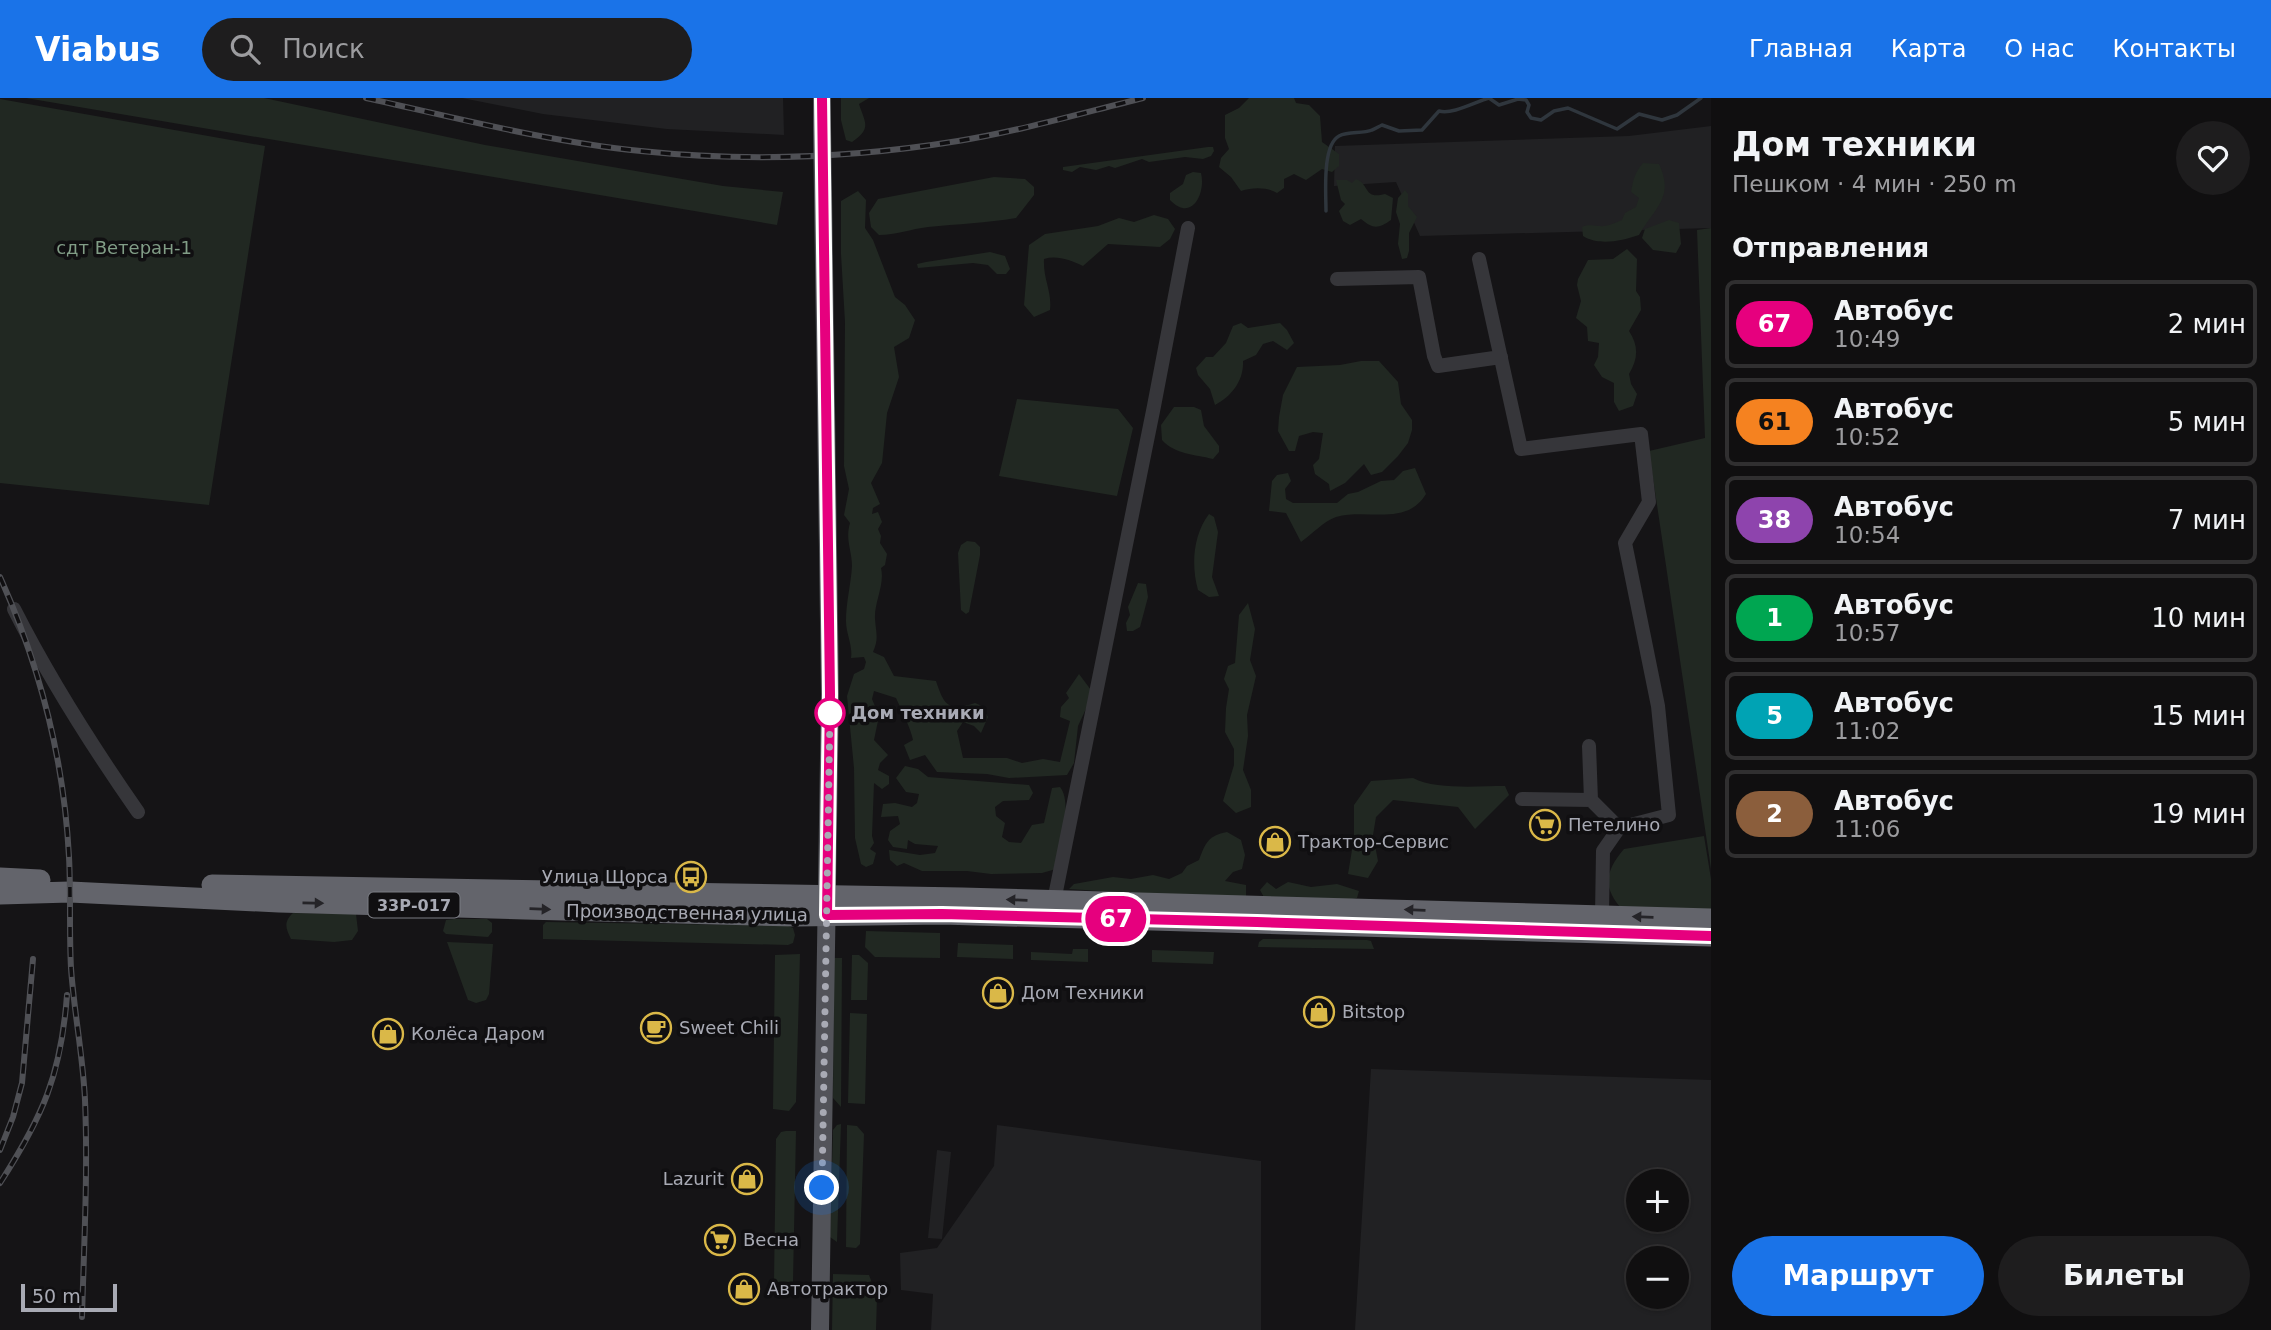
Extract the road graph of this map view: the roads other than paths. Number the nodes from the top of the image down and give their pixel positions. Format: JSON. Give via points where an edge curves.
{"nodes":[{"id":1,"x":822,"y":98,"type":"edge"},
{"id":2,"x":1188,"y":228,"type":"dead end"},
{"id":3,"x":1479,"y":259,"type":"dead end"},
{"id":4,"x":1337,"y":279,"type":"dead end"},
{"id":5,"x":1501,"y":357,"type":"junction"},
{"id":6,"x":14,"y":609,"type":"dead end"},
{"id":7,"x":1589,"y":746,"type":"dead end"},
{"id":8,"x":1522,"y":799,"type":"dead end"},
{"id":9,"x":1591,"y":800,"type":"junction"},
{"id":10,"x":138,"y":812,"type":"dead end"},
{"id":11,"x":1619,"y":828,"type":"junction"},
{"id":12,"x":0,"y":878,"type":"edge"},
{"id":13,"x":0,"y":894,"type":"edge"},
{"id":14,"x":1054,"y":901,"type":"junction"},
{"id":15,"x":827,"y":906,"type":"junction"},
{"id":16,"x":1602,"y":915,"type":"junction"},
{"id":17,"x":1711,"y":919,"type":"edge"},
{"id":18,"x":1711,"y":936,"type":"edge"},
{"id":19,"x":820,"y":1330,"type":"edge"}],
"edges":[{"from":1,"to":15,"type":"main road","bridge":true,"via":[[830,694]]},
{"from":2,"to":14,"type":"street"},
{"from":3,"to":5,"type":"street"},
{"from":4,"to":5,"type":"street","via":[[1419,277],[1438,366]]},
{"from":5,"to":11,"type":"street","via":[[1521,449],[1641,434],[1649,502],[1625,543],[1658,706],[1669,815]]},
{"from":6,"to":10,"type":"street","via":[[49,677]]},
{"from":7,"to":9,"type":"street"},
{"from":8,"to":9,"type":"street"},
{"from":9,"to":11,"type":"street"},
{"from":11,"to":16,"type":"street","via":[[1603,851]]},
{"from":12,"to":15,"type":"highway","name":"Производственная улица","number":"33Р-017"},
{"from":13,"to":15,"type":"highway","name":"Производственная улица","number":"33Р-017","one_way":true,"via":[[70,892],[279,902]]},
{"from":14,"to":15,"type":"highway","name":"Производственная улица","number":"33Р-017","one_way":true},
{"from":16,"to":14,"type":"highway","name":"Производственная улица","number":"33Р-017","one_way":true},
{"from":15,"to":18,"type":"highway","name":"Производственная улица","number":"33Р-017","via":[[942,914]]},
{"from":15,"to":19,"type":"main road"},
{"from":17,"to":16,"type":"highway","name":"Производственная улица","number":"33Р-017","one_way":true}]}
